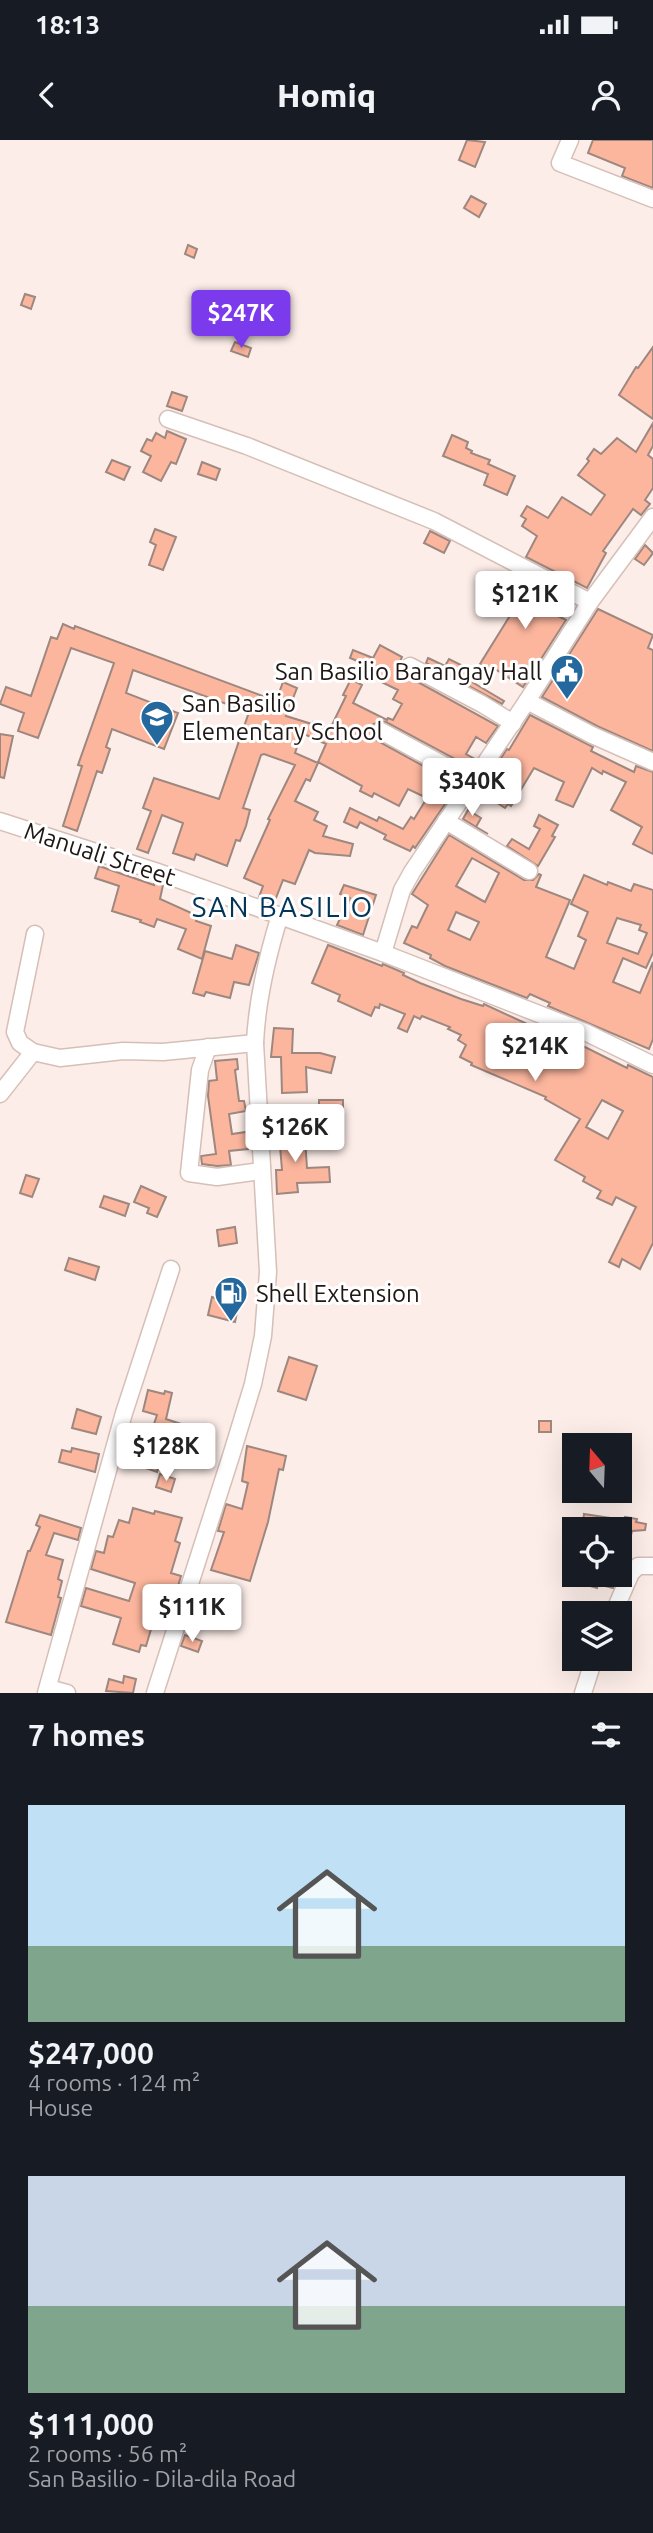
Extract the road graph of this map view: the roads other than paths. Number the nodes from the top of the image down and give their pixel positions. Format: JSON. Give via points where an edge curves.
{"nodes":[{"id":1,"x":570,"y":140,"type":"edge"},
{"id":2,"x":653,"y":199,"type":"edge"},
{"id":3,"x":167,"y":419,"type":"dead end"},
{"id":4,"x":653,"y":517,"type":"edge"},
{"id":5,"x":590,"y":602,"type":"junction"},
{"id":6,"x":411,"y":666,"type":"dead end"},
{"id":7,"x":527,"y":701,"type":"junction"},
{"id":8,"x":513,"y":723,"type":"junction"},
{"id":9,"x":381,"y":731,"type":"dead end"},
{"id":10,"x":653,"y":762,"type":"edge"},
{"id":11,"x":474,"y":781,"type":"junction"},
{"id":12,"x":0,"y":821,"type":"edge"},
{"id":13,"x":446,"y":821,"type":"junction"},
{"id":14,"x":529,"y":871,"type":"dead end"},
{"id":15,"x":280,"y":915,"type":"junction"},
{"id":16,"x":35,"y":934,"type":"dead end"},
{"id":17,"x":383,"y":953,"type":"junction"},
{"id":18,"x":255,"y":1043,"type":"junction"},
{"id":19,"x":208,"y":1047,"type":"junction"},
{"id":20,"x":33,"y":1052,"type":"junction"},
{"id":21,"x":653,"y":1065,"type":"edge"},
{"id":22,"x":0,"y":1094,"type":"edge"},
{"id":23,"x":261,"y":1171,"type":"junction"},
{"id":24,"x":171,"y":1269,"type":"dead end"},
{"id":25,"x":653,"y":1566,"type":"edge"},
{"id":26,"x":619,"y":1601,"type":"edge"},
{"id":27,"x":590,"y":1671,"type":"edge"},
{"id":28,"x":47,"y":1690,"type":"edge"},
{"id":29,"x":67,"y":1693,"type":"edge"},
{"id":30,"x":155,"y":1693,"type":"edge"},
{"id":31,"x":583,"y":1693,"type":"edge"}],
"edges":[{"from":1,"to":2,"type":"street","via":[[561,163]]},
{"from":3,"to":5,"type":"street","via":[[434,521]]},
{"from":4,"to":5,"type":"street"},
{"from":5,"to":7,"type":"street"},
{"from":6,"to":8,"type":"street"},
{"from":7,"to":8,"type":"street"},
{"from":7,"to":10,"type":"street"},
{"from":8,"to":11,"type":"street"},
{"from":9,"to":11,"type":"street"},
{"from":11,"to":13,"type":"street"},
{"from":12,"to":15,"type":"street","name":"Manuali Street"},
{"from":13,"to":14,"type":"street"},
{"from":13,"to":17,"type":"street","via":[[402,890]]},
{"from":15,"to":17,"type":"street","name":"Manuali Street"},
{"from":15,"to":18,"type":"street","via":[[266,961]]},
{"from":16,"to":20,"type":"street","via":[[15,1032],[20,1043]]},
{"from":17,"to":21,"type":"street","name":"Manuali Street","via":[[584,1032]]},
{"from":18,"to":19,"type":"street"},
{"from":18,"to":23,"type":"street"},
{"from":19,"to":20,"type":"street","via":[[60,1058]]},
{"from":19,"to":23,"type":"street","via":[[200,1070],[189,1172],[218,1177]]},
{"from":20,"to":22,"type":"street"},
{"from":23,"to":30,"type":"street","via":[[268,1272],[253,1384]]},
{"from":24,"to":28,"type":"street","via":[[124,1413]]},
{"from":25,"to":26,"type":"street","via":[[638,1566],[631,1573]]},
{"from":27,"to":31,"type":"street"},
{"from":28,"to":29,"type":"street"}]}
